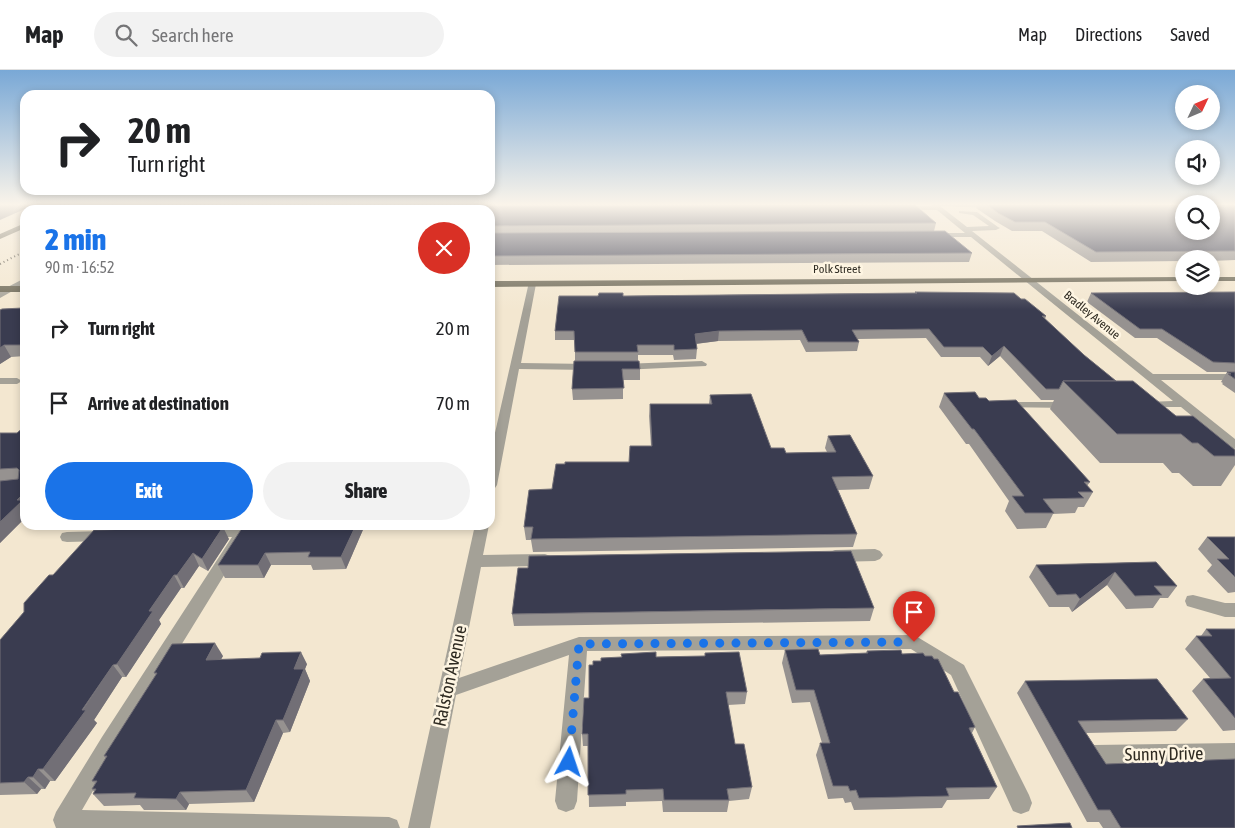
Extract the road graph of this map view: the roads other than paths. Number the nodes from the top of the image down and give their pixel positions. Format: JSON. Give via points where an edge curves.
{"nodes":[{"id":1,"x":978,"y":239,"type":"edge"},
{"id":2,"x":1175,"y":279,"type":"edge"},
{"id":3,"x":1220,"y":279,"type":"edge"},
{"id":4,"x":1235,"y":279,"type":"edge"},
{"id":5,"x":1029,"y":280,"type":"junction"},
{"id":6,"x":20,"y":284,"type":"edge"},
{"id":7,"x":495,"y":284,"type":"edge"},
{"id":8,"x":532,"y":284,"type":"junction"},
{"id":9,"x":0,"y":289,"type":"edge"},
{"id":10,"x":12,"y":289,"type":"junction"},
{"id":11,"x":20,"y":289,"type":"edge"},
{"id":12,"x":0,"y":295,"type":"edge"},
{"id":13,"x":702,"y":364,"type":"dead end"},
{"id":14,"x":515,"y":366,"type":"junction"},
{"id":15,"x":1149,"y":377,"type":"junction"},
{"id":16,"x":1235,"y":377,"type":"edge"},
{"id":17,"x":0,"y":381,"type":"edge"},
{"id":18,"x":17,"y":381,"type":"dead end"},
{"id":19,"x":1184,"y":404,"type":"junction"},
{"id":20,"x":993,"y":405,"type":"edge"},
{"id":21,"x":1080,"y":405,"type":"edge"},
{"id":22,"x":1138,"y":405,"type":"edge"},
{"id":23,"x":1235,"y":446,"type":"edge"},
{"id":24,"x":495,"y":460,"type":"edge"},
{"id":25,"x":225,"y":530,"type":"edge"},
{"id":26,"x":245,"y":530,"type":"edge"},
{"id":27,"x":481,"y":530,"type":"edge"},
{"id":28,"x":194,"y":533,"type":"edge"},
{"id":29,"x":116,"y":535,"type":"edge"},
{"id":30,"x":67,"y":537,"type":"dead end"},
{"id":31,"x":876,"y":555,"type":"dead end"},
{"id":32,"x":817,"y":556,"type":"edge"},
{"id":33,"x":562,"y":560,"type":"edge"},
{"id":34,"x":474,"y":561,"type":"junction"},
{"id":35,"x":1193,"y":601,"type":"dead end"},
{"id":36,"x":1235,"y":610,"type":"edge"},
{"id":37,"x":579,"y":644,"type":"junction"},
{"id":38,"x":447,"y":690,"type":"junction"},
{"id":39,"x":1235,"y":753,"type":"edge"},
{"id":40,"x":1094,"y":755,"type":"edge"},
{"id":41,"x":566,"y":801,"type":"dead end"},
{"id":42,"x":1020,"y":802,"type":"dead end"},
{"id":43,"x":389,"y":828,"type":"edge"},
{"id":44,"x":419,"y":828,"type":"edge"}],
"edges":[{"from":1,"to":5,"type":"street","name":"Bradley Avenue"},
{"from":2,"to":5,"type":"main road","name":"Polk Street"},
{"from":3,"to":4,"type":"main road"},
{"from":5,"to":8,"type":"main road","name":"Polk Street"},
{"from":5,"to":15,"type":"street","name":"Bradley Avenue"},
{"from":6,"to":10,"type":"street"},
{"from":7,"to":8,"type":"main road","name":"Polk Street"},
{"from":8,"to":14,"type":"street"},
{"from":9,"to":10,"type":"main road"},
{"from":10,"to":11,"type":"main road"},
{"from":10,"to":12,"type":"street"},
{"from":13,"to":14,"type":"street"},
{"from":14,"to":24,"type":"street"},
{"from":15,"to":16,"type":"street"},
{"from":15,"to":19,"type":"street","name":"Bradley Avenue"},
{"from":17,"to":18,"type":"street"},
{"from":19,"to":22,"type":"street"},
{"from":19,"to":23,"type":"street","name":"Bradley Avenue"},
{"from":20,"to":21,"type":"street"},
{"from":25,"to":28,"type":"street"},
{"from":26,"to":43,"type":"street","via":[[64,820]]},
{"from":27,"to":34,"type":"street","name":"Ralston Avenue"},
{"from":29,"to":30,"type":"street"},
{"from":31,"to":32,"type":"street"},
{"from":33,"to":34,"type":"street"},
{"from":34,"to":38,"type":"street","name":"Ralston Avenue"},
{"from":35,"to":36,"type":"street"},
{"from":37,"to":38,"type":"street"},
{"from":37,"to":41,"type":"street"},
{"from":37,"to":42,"type":"street","via":[[914,642],[958,670]]},
{"from":38,"to":44,"type":"street","name":"Ralston Avenue"},
{"from":39,"to":40,"type":"street","name":"Sunny Drive"}]}
